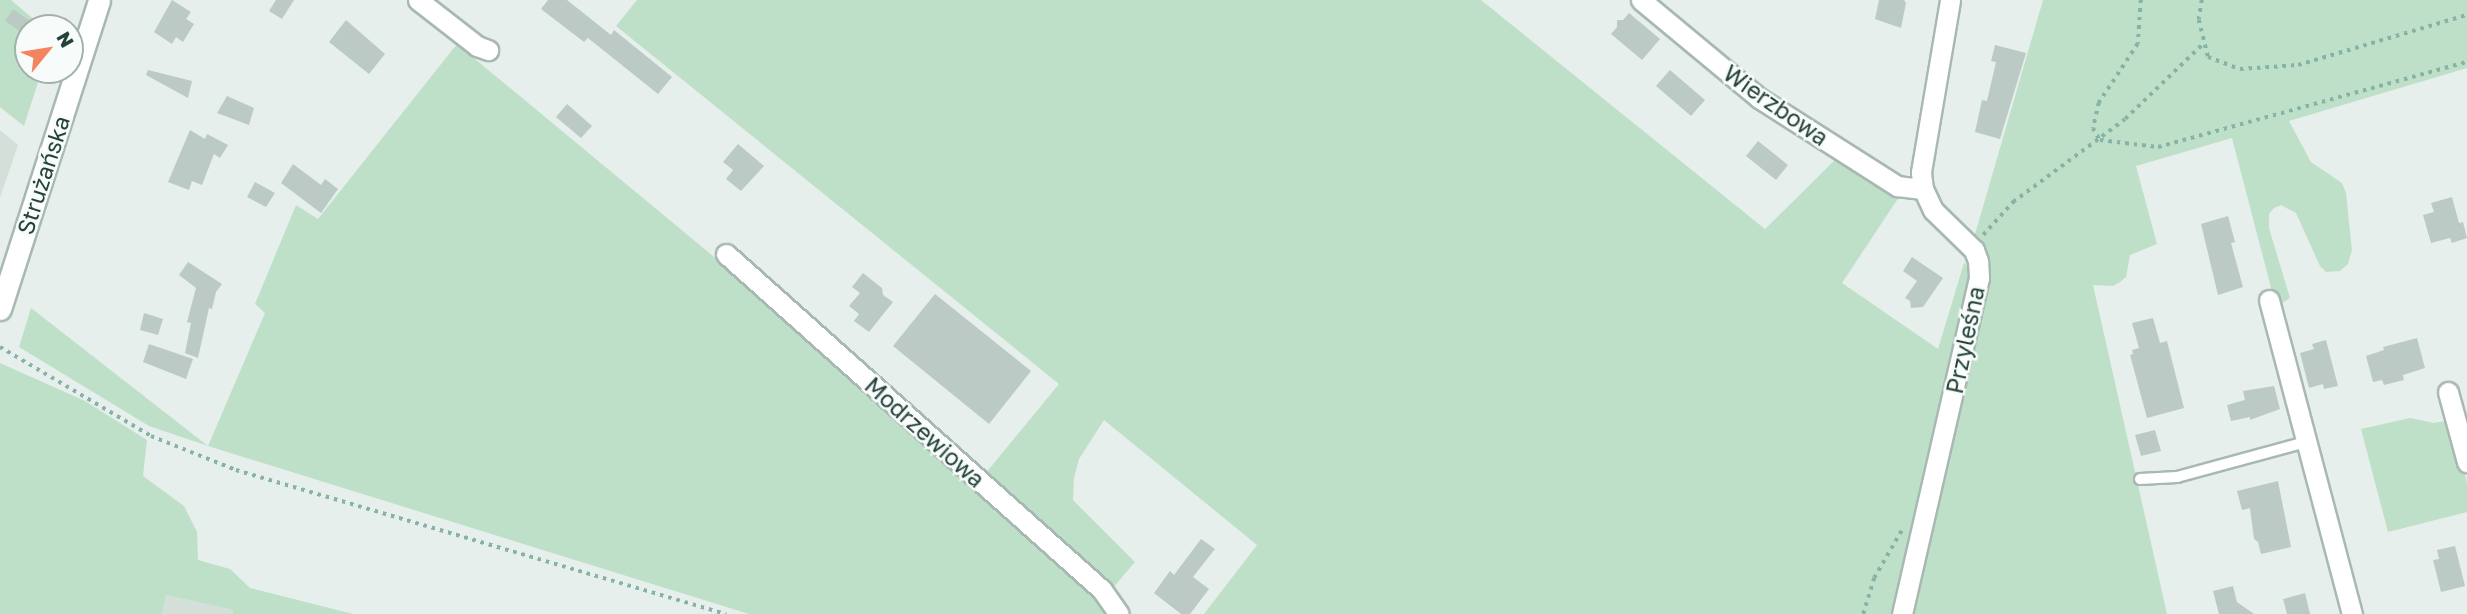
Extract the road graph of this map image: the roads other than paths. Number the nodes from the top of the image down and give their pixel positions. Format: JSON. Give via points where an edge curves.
{"nodes":[{"id":1,"x":99,"y":0,"type":"edge"},
{"id":2,"x":418,"y":0,"type":"edge"},
{"id":3,"x":1641,"y":0,"type":"edge"},
{"id":4,"x":1950,"y":0,"type":"edge"},
{"id":5,"x":488,"y":50,"type":"dead end"},
{"id":6,"x":1923,"y":189,"type":"junction"},
{"id":7,"x":726,"y":254,"type":"dead end"},
{"id":8,"x":2269,"y":300,"type":"dead end"},
{"id":9,"x":0,"y":309,"type":"edge"},
{"id":10,"x":2448,"y":391,"type":"dead end"},
{"id":11,"x":2306,"y":442,"type":"junction"},
{"id":12,"x":2467,"y":462,"type":"edge"},
{"id":13,"x":2140,"y":479,"type":"dead end"},
{"id":14,"x":1119,"y":614,"type":"edge"},
{"id":15,"x":1902,"y":614,"type":"edge"},
{"id":16,"x":2352,"y":614,"type":"edge"}],
"edges":[{"from":1,"to":9,"type":"main road","name":"Strużańska"},
{"from":2,"to":5,"type":"street"},
{"from":3,"to":6,"type":"street","name":"Wierzbowa","via":[[1759,98],[1897,186]]},
{"from":4,"to":6,"type":"street","via":[[1921,172]]},
{"from":6,"to":15,"type":"street","name":"Przyleśna","via":[[1933,210],[1973,250],[1979,278]]},
{"from":7,"to":14,"type":"street","name":"Modrzewiowa","via":[[1102,590]]},
{"from":8,"to":11,"type":"street"},
{"from":10,"to":12,"type":"street"},
{"from":11,"to":13,"type":"lane","via":[[2177,477]]},
{"from":11,"to":16,"type":"street"}]}
